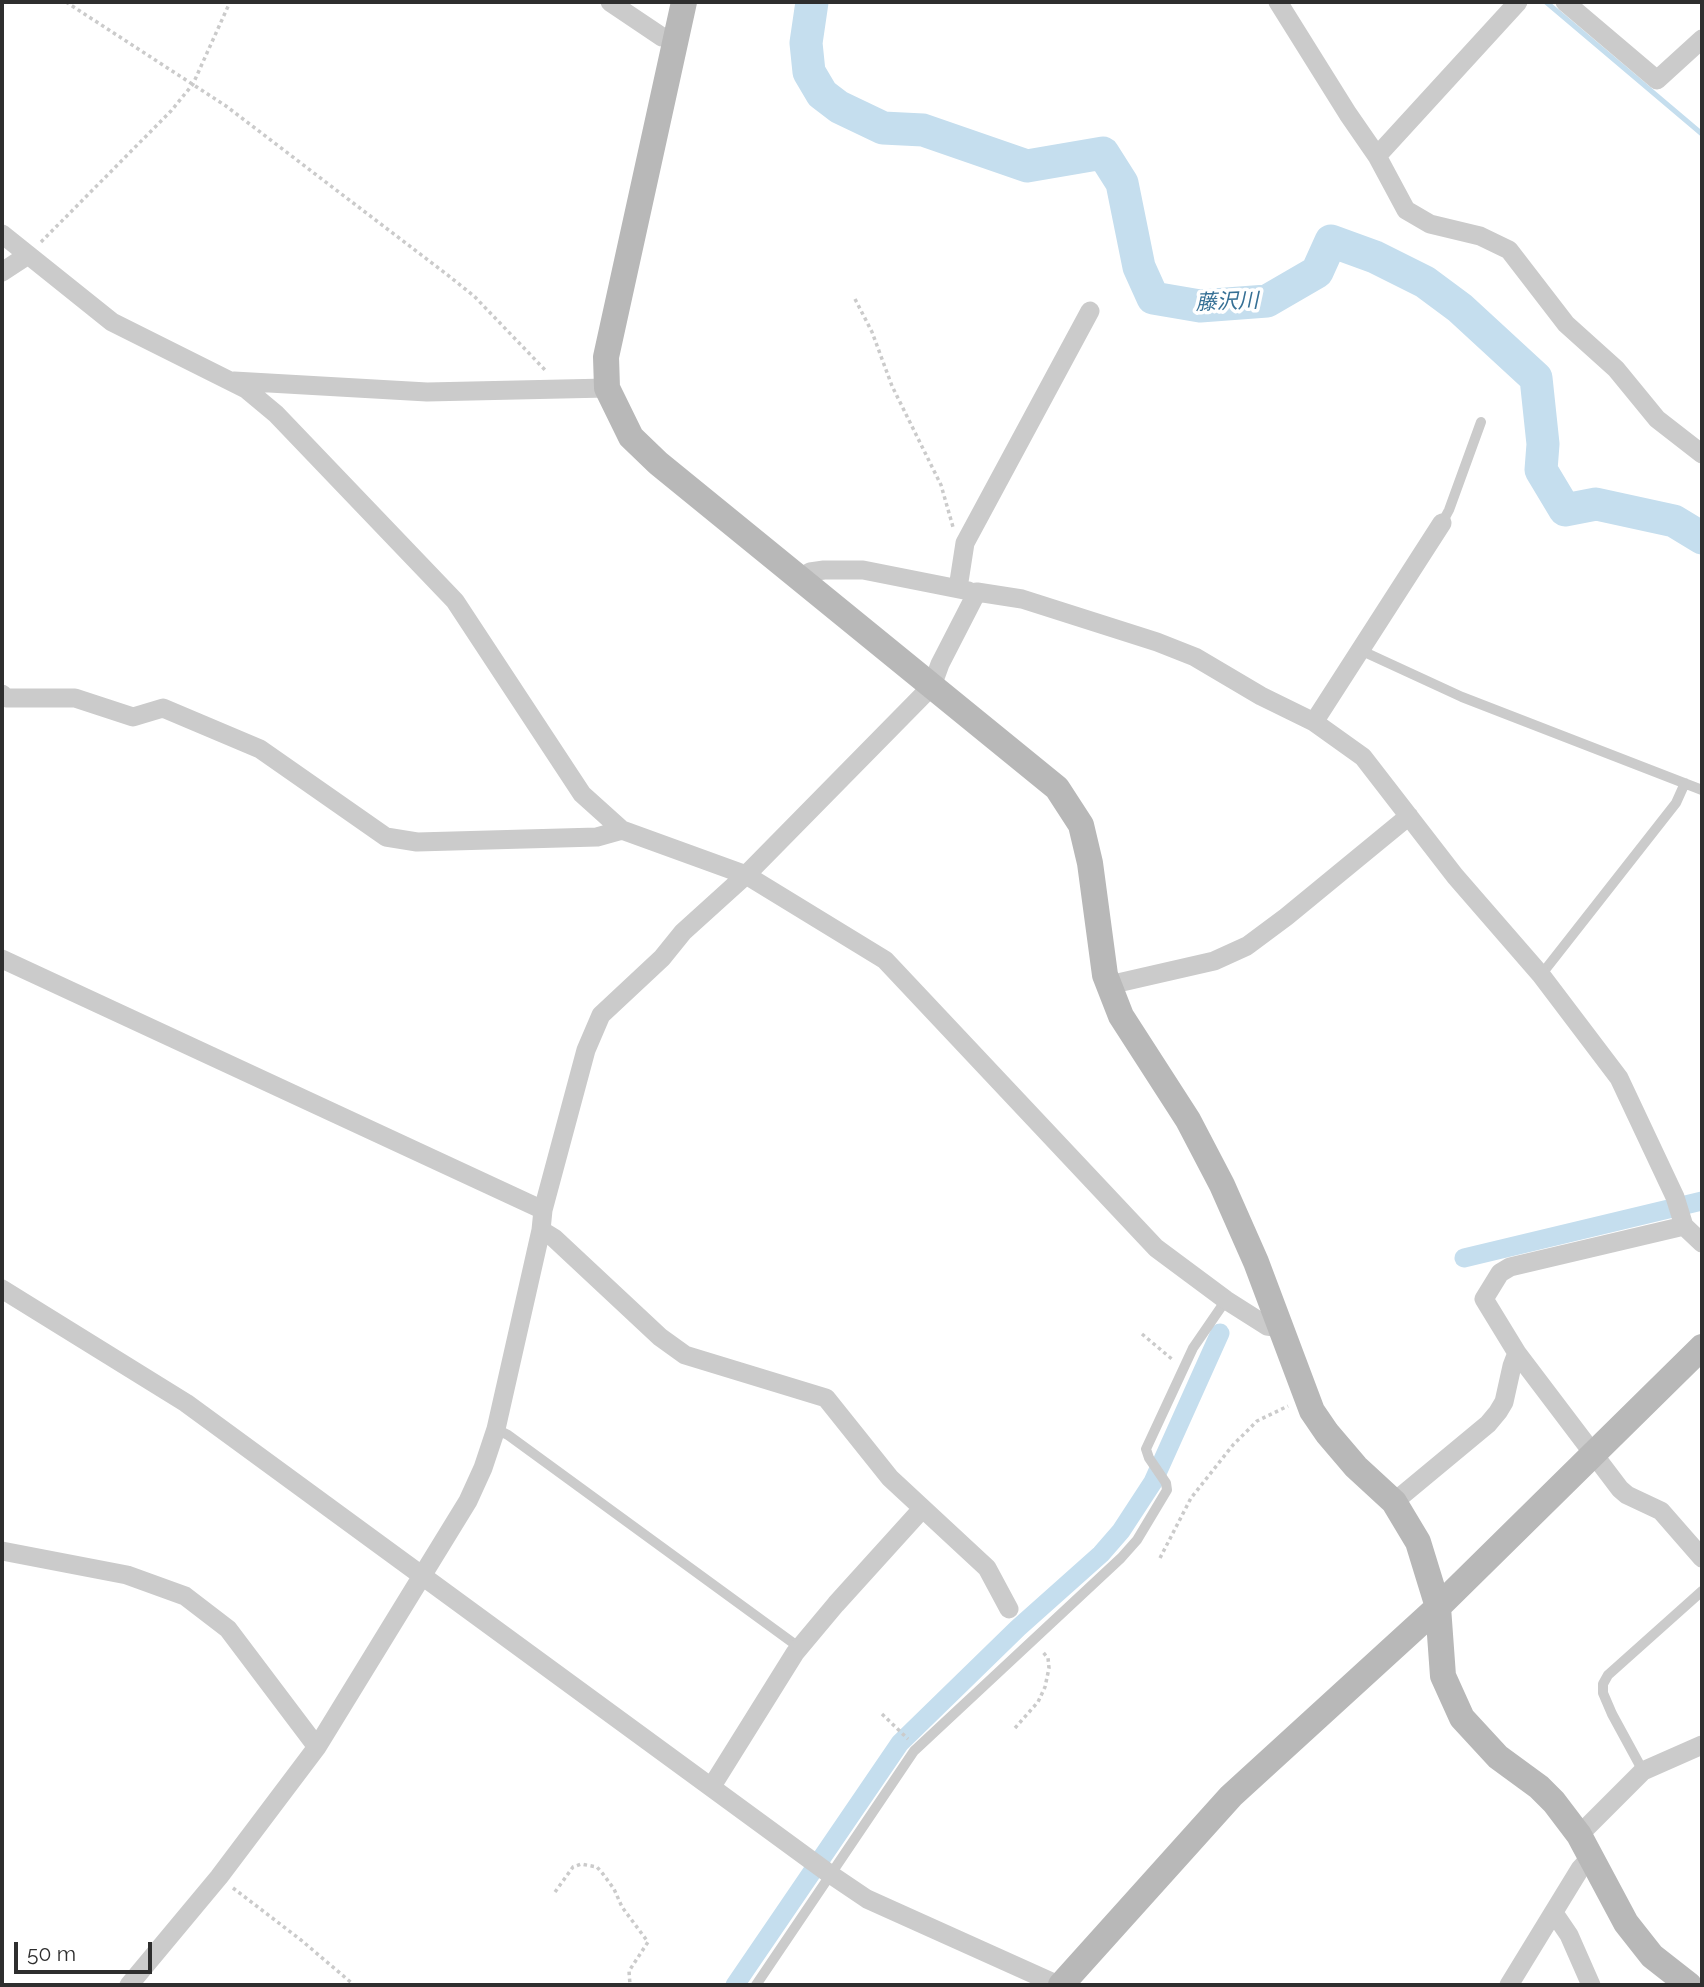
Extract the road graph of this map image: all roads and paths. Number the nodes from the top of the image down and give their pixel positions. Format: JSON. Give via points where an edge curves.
{"nodes":[{"id":1,"x":66,"y":2,"type":"edge"},
{"id":2,"x":230,"y":2,"type":"edge"},
{"id":3,"x":610,"y":2,"type":"edge"},
{"id":4,"x":684,"y":2,"type":"edge"},
{"id":5,"x":1278,"y":2,"type":"edge"},
{"id":6,"x":1518,"y":2,"type":"edge"},
{"id":7,"x":1565,"y":2,"type":"edge"},
{"id":8,"x":675,"y":37,"type":"junction"},
{"id":9,"x":1702,"y":39,"type":"edge"},
{"id":10,"x":193,"y":84,"type":"junction"},
{"id":11,"x":1377,"y":156,"type":"junction"},
{"id":12,"x":2,"y":233,"type":"edge"},
{"id":13,"x":28,"y":255,"type":"junction"},
{"id":14,"x":2,"y":272,"type":"edge"},
{"id":15,"x":855,"y":299,"type":"dead end"},
{"id":16,"x":1090,"y":311,"type":"dead end"},
{"id":17,"x":229,"y":380,"type":"junction"},
{"id":18,"x":558,"y":388,"type":"junction"},
{"id":19,"x":607,"y":388,"type":"junction"},
{"id":20,"x":1481,"y":422,"type":"dead end"},
{"id":21,"x":1702,"y":454,"type":"edge"},
{"id":22,"x":1442,"y":523,"type":"joint"},
{"id":23,"x":961,"y":564,"type":"junction"},
{"id":24,"x":799,"y":578,"type":"junction"},
{"id":25,"x":958,"y":588,"type":"junction"},
{"id":26,"x":977,"y":592,"type":"junction"},
{"id":27,"x":1360,"y":650,"type":"junction"},
{"id":28,"x":932,"y":686,"type":"junction"},
{"id":29,"x":2,"y":694,"type":"edge"},
{"id":30,"x":1314,"y":722,"type":"junction"},
{"id":31,"x":1685,"y":783,"type":"junction"},
{"id":32,"x":1702,"y":790,"type":"edge"},
{"id":33,"x":1409,"y":816,"type":"junction"},
{"id":34,"x":622,"y":830,"type":"junction"},
{"id":35,"x":746,"y":876,"type":"junction"},
{"id":36,"x":2,"y":959,"type":"edge"},
{"id":37,"x":1541,"y":975,"type":"junction"},
{"id":38,"x":1109,"y":985,"type":"junction"},
{"id":39,"x":543,"y":1210,"type":"junction"},
{"id":40,"x":1682,"y":1222,"type":"junction"},
{"id":41,"x":541,"y":1230,"type":"junction"},
{"id":42,"x":1702,"y":1243,"type":"edge"},
{"id":43,"x":2,"y":1289,"type":"edge"},
{"id":44,"x":1226,"y":1300,"type":"junction"},
{"id":45,"x":1280,"y":1328,"type":"junction"},
{"id":46,"x":1142,"y":1334,"type":"dead end"},
{"id":47,"x":1702,"y":1347,"type":"edge"},
{"id":48,"x":1517,"y":1353,"type":"junction"},
{"id":49,"x":1184,"y":1367,"type":"junction"},
{"id":50,"x":1306,"y":1397,"type":"junction"},
{"id":51,"x":496,"y":1429,"type":"junction"},
{"id":52,"x":1595,"y":1455,"type":"junction"},
{"id":53,"x":1394,"y":1502,"type":"junction"},
{"id":54,"x":922,"y":1509,"type":"junction"},
{"id":55,"x":2,"y":1551,"type":"edge"},
{"id":56,"x":1160,"y":1558,"type":"dead end"},
{"id":57,"x":1702,"y":1558,"type":"edge"},
{"id":58,"x":423,"y":1575,"type":"junction"},
{"id":59,"x":1702,"y":1591,"type":"edge"},
{"id":60,"x":1438,"y":1608,"type":"junction"},
{"id":61,"x":1009,"y":1609,"type":"dead end"},
{"id":62,"x":1028,"y":1644,"type":"junction"},
{"id":63,"x":800,"y":1648,"type":"junction"},
{"id":64,"x":882,"y":1714,"type":"dead end"},
{"id":65,"x":1015,"y":1728,"type":"dead end"},
{"id":66,"x":914,"y":1745,"type":"dead end"},
{"id":67,"x":1702,"y":1745,"type":"edge"},
{"id":68,"x":317,"y":1747,"type":"junction"},
{"id":69,"x":1643,"y":1771,"type":"junction"},
{"id":70,"x":712,"y":1786,"type":"junction"},
{"id":71,"x":1585,"y":1846,"type":"junction"},
{"id":72,"x":828,"y":1873,"type":"junction"},
{"id":73,"x":219,"y":1877,"type":"junction"},
{"id":74,"x":555,"y":1892,"type":"dead end"},
{"id":75,"x":1554,"y":1913,"type":"junction"},
{"id":76,"x":1683,"y":1984,"type":"edge"},
{"id":77,"x":130,"y":1985,"type":"edge"},
{"id":78,"x":354,"y":1985,"type":"edge"},
{"id":79,"x":630,"y":1985,"type":"edge"},
{"id":80,"x":756,"y":1985,"type":"edge"},
{"id":81,"x":1060,"y":1985,"type":"edge"},
{"id":82,"x":1509,"y":1985,"type":"edge"},
{"id":83,"x":1591,"y":1985,"type":"edge"}],
"edges":[{"from":1,"to":10,"type":"path"},
{"from":2,"to":10,"type":"path"},
{"from":3,"to":8,"type":"street","via":[[662,37]]},
{"from":4,"to":8,"type":"street"},
{"from":5,"to":11,"type":"street"},
{"from":6,"to":11,"type":"street"},
{"from":7,"to":9,"type":"street","via":[[1657,80]]},
{"from":8,"to":19,"type":"street","via":[[606,357]]},
{"from":10,"to":13,"type":"path"},
{"from":10,"to":18,"type":"path","via":[[474,296]]},
{"from":11,"to":21,"type":"street","via":[[1406,210],[1509,250],[1566,324],[1616,369],[1657,419]]},
{"from":12,"to":13,"type":"street"},
{"from":13,"to":14,"type":"street"},
{"from":13,"to":17,"type":"street","via":[[112,321]]},
{"from":15,"to":23,"type":"path","via":[[941,485]]},
{"from":16,"to":23,"type":"street","via":[[965,543]]},
{"from":17,"to":18,"type":"street","via":[[427,392]]},
{"from":17,"to":34,"type":"street","via":[[262,400],[455,601],[582,794]]},
{"from":18,"to":19,"type":"street"},
{"from":19,"to":24,"type":"street","via":[[631,437]]},
{"from":20,"to":22,"type":"lane"},
{"from":22,"to":27,"type":"street"},
{"from":23,"to":25,"type":"street"},
{"from":24,"to":25,"type":"street","via":[[824,570],[863,569]]},
{"from":24,"to":28,"type":"street"},
{"from":25,"to":26,"type":"street"},
{"from":26,"to":28,"type":"street"},
{"from":26,"to":30,"type":"street","via":[[1022,599],[1157,642],[1195,657]]},
{"from":27,"to":30,"type":"street"},
{"from":27,"to":31,"type":"lane","via":[[1462,697]]},
{"from":28,"to":35,"type":"street"},
{"from":28,"to":38,"type":"street","via":[[1057,788],[1081,825]]},
{"from":29,"to":34,"type":"street","via":[[6,698],[75,698],[133,717],[163,708],[260,749],[386,837],[417,842],[597,837]]},
{"from":30,"to":33,"type":"street","via":[[1363,757]]},
{"from":31,"to":32,"type":"lane"},
{"from":31,"to":37,"type":"lane","via":[[1676,803]]},
{"from":33,"to":37,"type":"street"},
{"from":33,"to":38,"type":"street","via":[[1247,946],[1214,961]]},
{"from":34,"to":35,"type":"street"},
{"from":35,"to":39,"type":"street","via":[[601,1015],[586,1050]]},
{"from":35,"to":44,"type":"street","via":[[885,960],[1156,1248]]},
{"from":36,"to":39,"type":"street"},
{"from":37,"to":40,"type":"street","via":[[1619,1078],[1675,1197]]},
{"from":38,"to":45,"type":"street","via":[[1121,1016],[1188,1121],[1222,1185]]},
{"from":39,"to":41,"type":"street"},
{"from":40,"to":42,"type":"street"},
{"from":40,"to":48,"type":"street","via":[[1500,1273],[1484,1299]]},
{"from":41,"to":51,"type":"street"},
{"from":41,"to":54,"type":"street","via":[[685,1355],[826,1398],[890,1478]]},
{"from":43,"to":58,"type":"street","via":[[186,1403]]},
{"from":44,"to":45,"type":"street","via":[[1267,1326]]},
{"from":44,"to":49,"type":"lane"},
{"from":45,"to":50,"type":"street"},
{"from":46,"to":49,"type":"path"},
{"from":47,"to":52,"type":"street"},
{"from":48,"to":52,"type":"street"},
{"from":48,"to":53,"type":"street","via":[[1504,1402],[1488,1424]]},
{"from":49,"to":62,"type":"lane","via":[[1146,1448],[1166,1483],[1165,1495],[1121,1558]]},
{"from":50,"to":53,"type":"street","via":[[1327,1433]]},
{"from":50,"to":56,"type":"path","via":[[1248,1428],[1191,1498]]},
{"from":51,"to":58,"type":"street","via":[[468,1501]]},
{"from":51,"to":63,"type":"lane"},
{"from":52,"to":57,"type":"street","via":[[1620,1489],[1661,1511]]},
{"from":52,"to":60,"type":"street"},
{"from":53,"to":60,"type":"street","via":[[1418,1542]]},
{"from":54,"to":61,"type":"street","via":[[987,1567]]},
{"from":54,"to":63,"type":"street"},
{"from":55,"to":68,"type":"street","via":[[127,1574],[185,1596],[228,1629]]},
{"from":58,"to":68,"type":"street"},
{"from":58,"to":70,"type":"street"},
{"from":59,"to":69,"type":"lane","via":[[1603,1684],[1612,1714]]},
{"from":60,"to":71,"type":"street","via":[[1443,1676],[1462,1718],[1498,1757],[1539,1787]]},
{"from":60,"to":81,"type":"street","via":[[1231,1797]]},
{"from":62,"to":65,"type":"path","via":[[1048,1658],[1049,1674],[1038,1702]]},
{"from":62,"to":72,"type":"lane","via":[[914,1751]]},
{"from":63,"to":70,"type":"street"},
{"from":64,"to":66,"type":"path"},
{"from":67,"to":69,"type":"street"},
{"from":68,"to":73,"type":"street"},
{"from":69,"to":71,"type":"street"},
{"from":70,"to":72,"type":"street"},
{"from":71,"to":75,"type":"street","via":[[1580,1870]]},
{"from":71,"to":76,"type":"street","via":[[1626,1923],[1652,1956]]},
{"from":72,"to":80,"type":"lane"},
{"from":72,"to":81,"type":"street","via":[[893,1912]]},
{"from":73,"to":77,"type":"street"},
{"from":73,"to":78,"type":"path"},
{"from":74,"to":79,"type":"path","via":[[573,1867],[597,1867],[603,1874],[648,1942],[629,1971]]},
{"from":75,"to":82,"type":"street"},
{"from":75,"to":83,"type":"street"}]}
